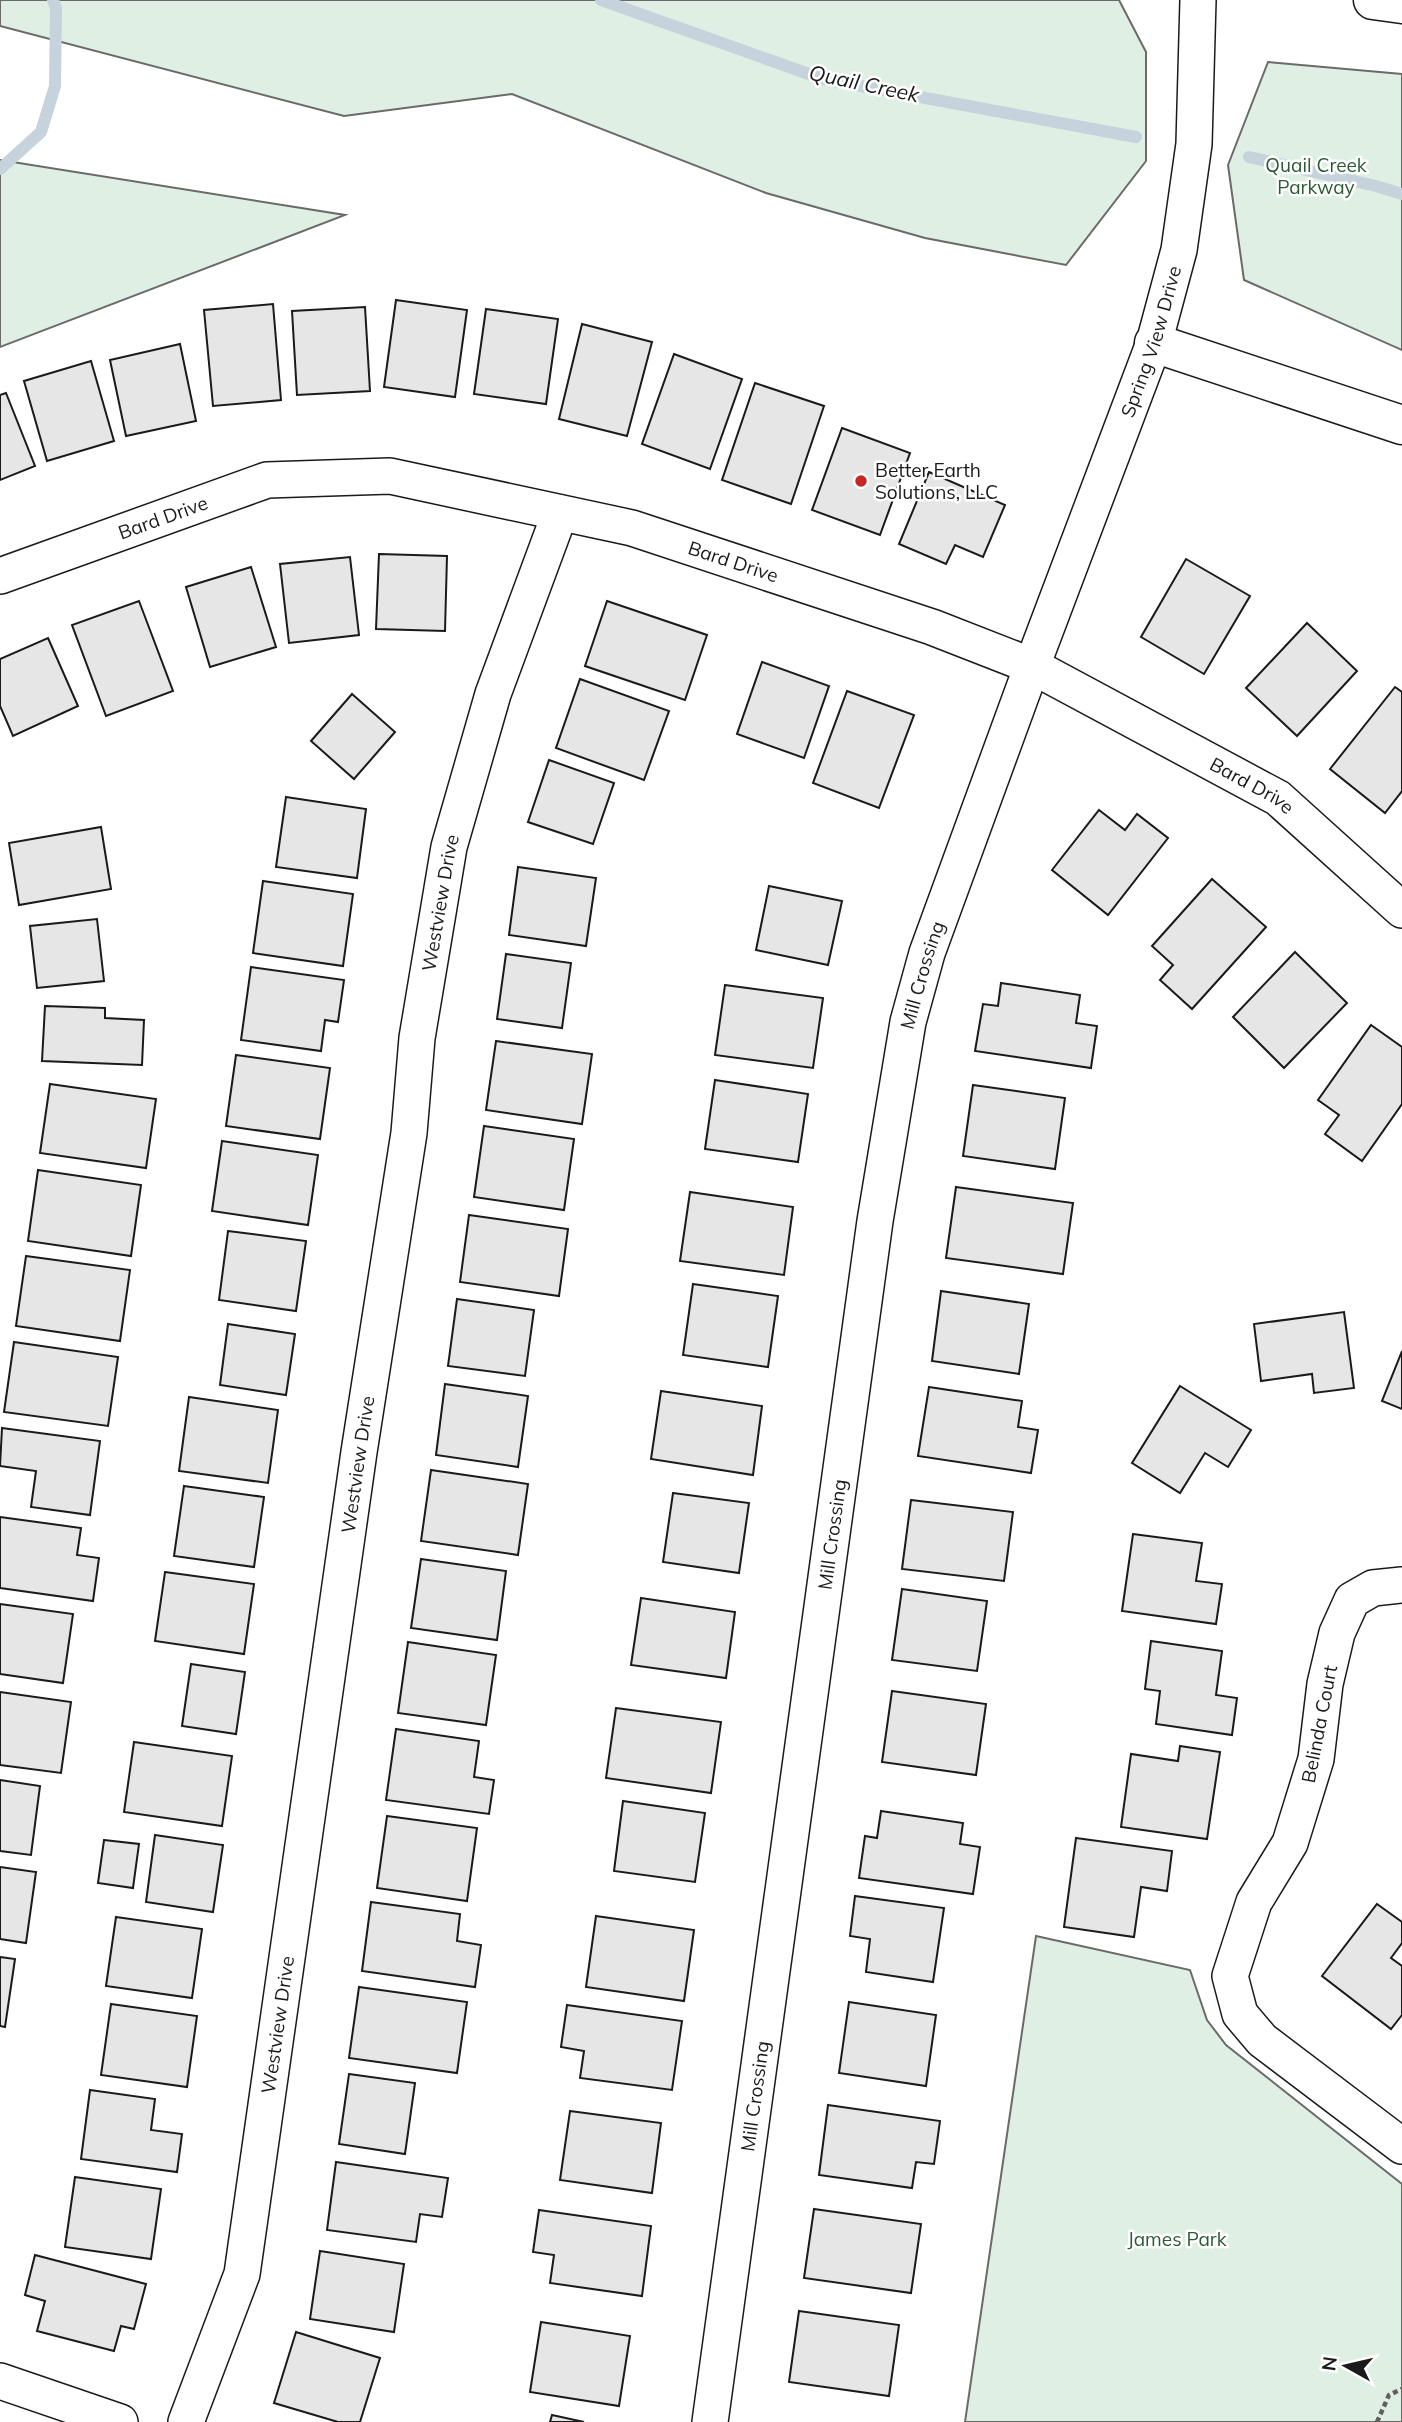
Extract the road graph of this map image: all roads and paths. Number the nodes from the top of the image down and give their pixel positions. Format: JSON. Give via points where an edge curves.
{"nodes":[{"id":1,"x":1198,"y":0,"type":"edge"},
{"id":2,"x":1373,"y":0,"type":"edge"},
{"id":3,"x":1402,"y":4,"type":"edge"},
{"id":4,"x":1154,"y":343,"type":"junction"},
{"id":5,"x":1402,"y":425,"type":"edge"},
{"id":6,"x":560,"y":513,"type":"junction"},
{"id":7,"x":0,"y":576,"type":"edge"},
{"id":8,"x":1032,"y":666,"type":"junction"},
{"id":9,"x":1402,"y":911,"type":"edge"},
{"id":10,"x":1402,"y":1585,"type":"edge"},
{"id":11,"x":1402,"y":2146,"type":"edge"},
{"id":12,"x":0,"y":2381,"type":"edge"},
{"id":13,"x":1402,"y":2389,"type":"edge"},
{"id":14,"x":120,"y":2422,"type":"edge"},
{"id":15,"x":186,"y":2422,"type":"edge"},
{"id":16,"x":710,"y":2422,"type":"edge"},
{"id":17,"x":1377,"y":2422,"type":"edge"}],
"edges":[{"from":1,"to":4,"type":"street","name":"Spring View Drive","via":[[1194,144],[1179,250]]},
{"from":2,"to":3,"type":"street"},
{"from":4,"to":5,"type":"street"},
{"from":4,"to":8,"type":"street","name":"Spring View Drive"},
{"from":6,"to":7,"type":"street","name":"Bard Drive","via":[[390,476],[267,480]]},
{"from":6,"to":8,"type":"street","name":"Bard Drive","via":[[632,528],[932,627]]},
{"from":6,"to":15,"type":"street","name":"Westview Drive","via":[[493,694],[449,847],[417,1038],[409,1133],[356,1466],[242,2274]]},
{"from":8,"to":9,"type":"street","name":"Bard Drive","via":[[1278,798]]},
{"from":8,"to":16,"type":"street","name":"Mill Crossing","via":[[927,953],[908,1022],[874,1221]]},
{"from":10,"to":11,"type":"street","name":"Belinda Court","via":[[1373,1588],[1352,1600],[1337,1633],[1316,1759],[1290,1843],[1254,1902],[1230,1976],[1240,2014],[1262,2040]]},
{"from":12,"to":14,"type":"street"},
{"from":13,"to":17,"type":"path","via":[[1390,2395]]}]}
